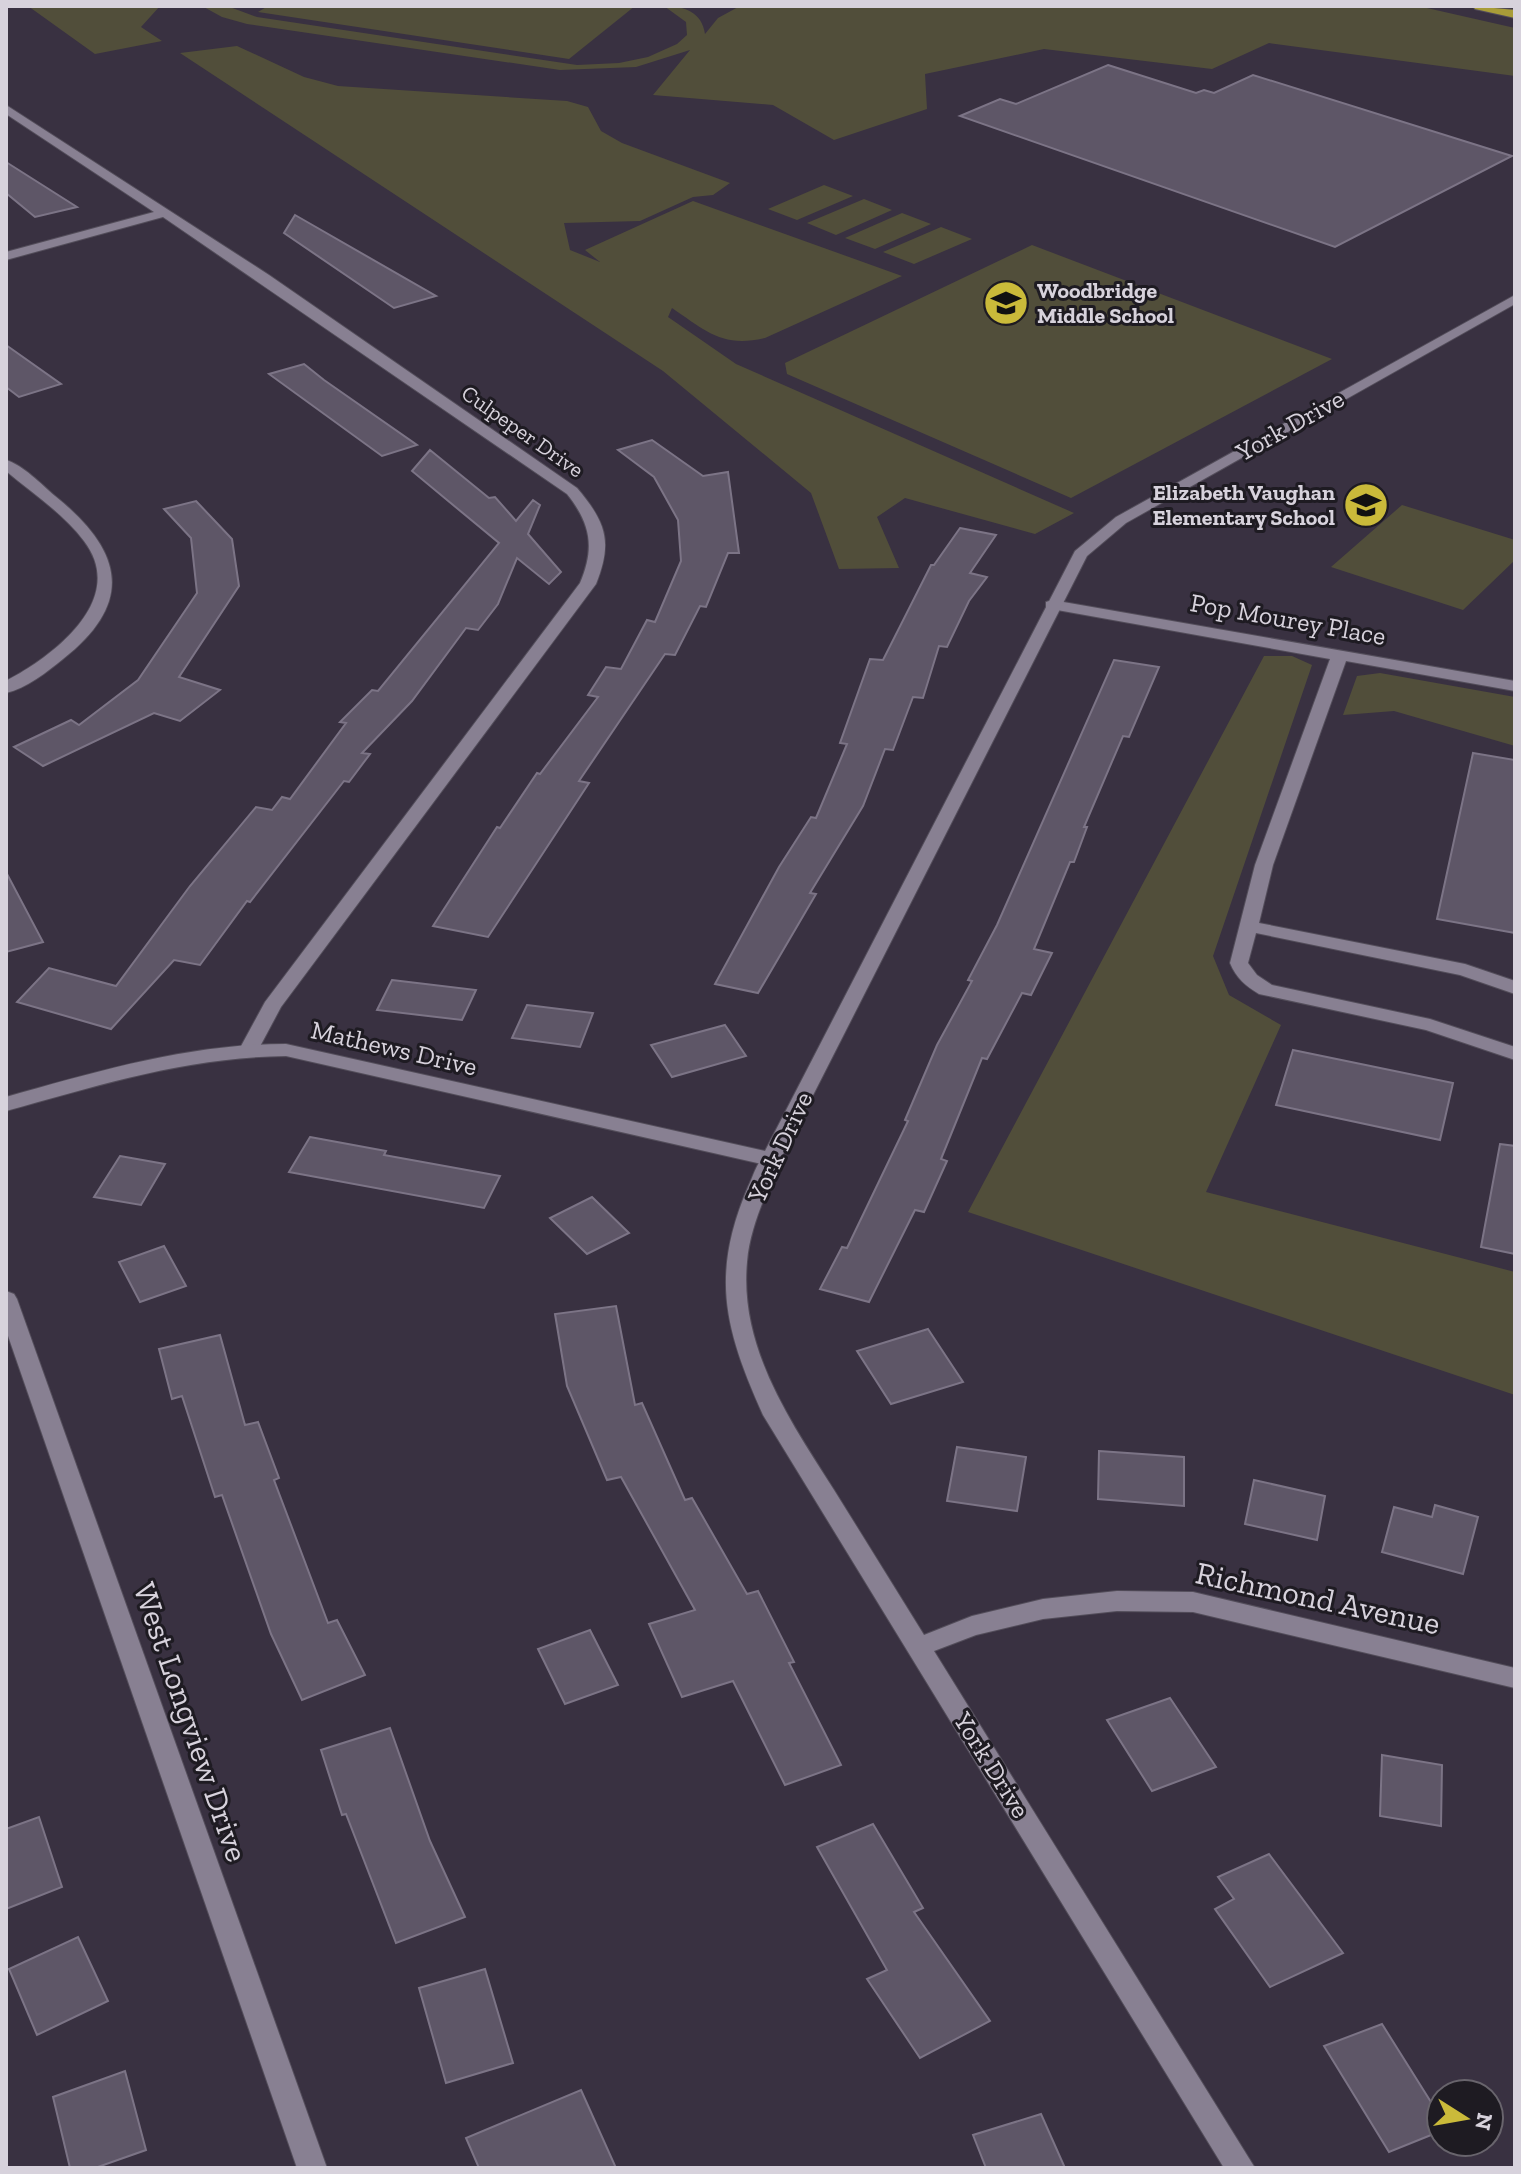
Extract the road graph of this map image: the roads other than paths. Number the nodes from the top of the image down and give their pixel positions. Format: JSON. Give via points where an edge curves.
{"nodes":[{"id":1,"x":1480,"y":6,"type":"edge"},
{"id":2,"x":1515,"y":14,"type":"edge"},
{"id":3,"x":6,"y":109,"type":"edge"},
{"id":4,"x":164,"y":213,"type":"junction"},
{"id":5,"x":6,"y":256,"type":"edge"},
{"id":6,"x":1515,"y":299,"type":"edge"},
{"id":7,"x":6,"y":464,"type":"edge"},
{"id":8,"x":1052,"y":605,"type":"junction"},
{"id":9,"x":1340,"y":655,"type":"junction"},
{"id":10,"x":1515,"y":686,"type":"edge"},
{"id":11,"x":6,"y":688,"type":"edge"},
{"id":12,"x":1248,"y":926,"type":"junction"},
{"id":13,"x":1515,"y":988,"type":"edge"},
{"id":14,"x":250,"y":1048,"type":"junction"},
{"id":15,"x":1515,"y":1054,"type":"edge"},
{"id":16,"x":6,"y":1104,"type":"edge"},
{"id":17,"x":771,"y":1159,"type":"junction"},
{"id":18,"x":6,"y":1299,"type":"edge"},
{"id":19,"x":919,"y":1647,"type":"junction"},
{"id":20,"x":1515,"y":1678,"type":"edge"},
{"id":21,"x":312,"y":2168,"type":"edge"},
{"id":22,"x":1240,"y":2168,"type":"edge"}],
"edges":[{"from":1,"to":2,"type":"highway"},
{"from":3,"to":4,"type":"street","name":"Culpeper Drive"},
{"from":4,"to":5,"type":"street"},
{"from":4,"to":14,"type":"street","name":"Culpeper Drive","via":[[572,491],[597,527],[599,543],[588,584],[272,1006]]},
{"from":6,"to":8,"type":"street","name":"York Drive","via":[[1121,520],[1080,554]]},
{"from":7,"to":11,"type":"street","via":[[84,531],[97,549],[104,576],[99,606],[71,645]]},
{"from":8,"to":9,"type":"street","name":"Pop Mourey Place"},
{"from":8,"to":17,"type":"street","name":"York Drive"},
{"from":9,"to":10,"type":"street","name":"Pop Mourey Place"},
{"from":9,"to":12,"type":"street","via":[[1264,865]]},
{"from":12,"to":13,"type":"street","via":[[1465,970]]},
{"from":12,"to":15,"type":"street","via":[[1239,963],[1250,981],[1266,990],[1430,1025]]},
{"from":14,"to":16,"type":"street","name":"Mathews Drive","via":[[170,1059]]},
{"from":14,"to":17,"type":"street","name":"Mathews Drive","via":[[286,1050]]},
{"from":17,"to":19,"type":"street","name":"York Drive","via":[[735,1266],[749,1359],[807,1473]]},
{"from":18,"to":21,"type":"street","name":"West Longview Drive"},
{"from":19,"to":20,"type":"street","name":"Richmond Avenue","via":[[972,1626],[1043,1609],[1117,1601],[1193,1602]]},
{"from":19,"to":22,"type":"street","name":"York Drive"}]}
